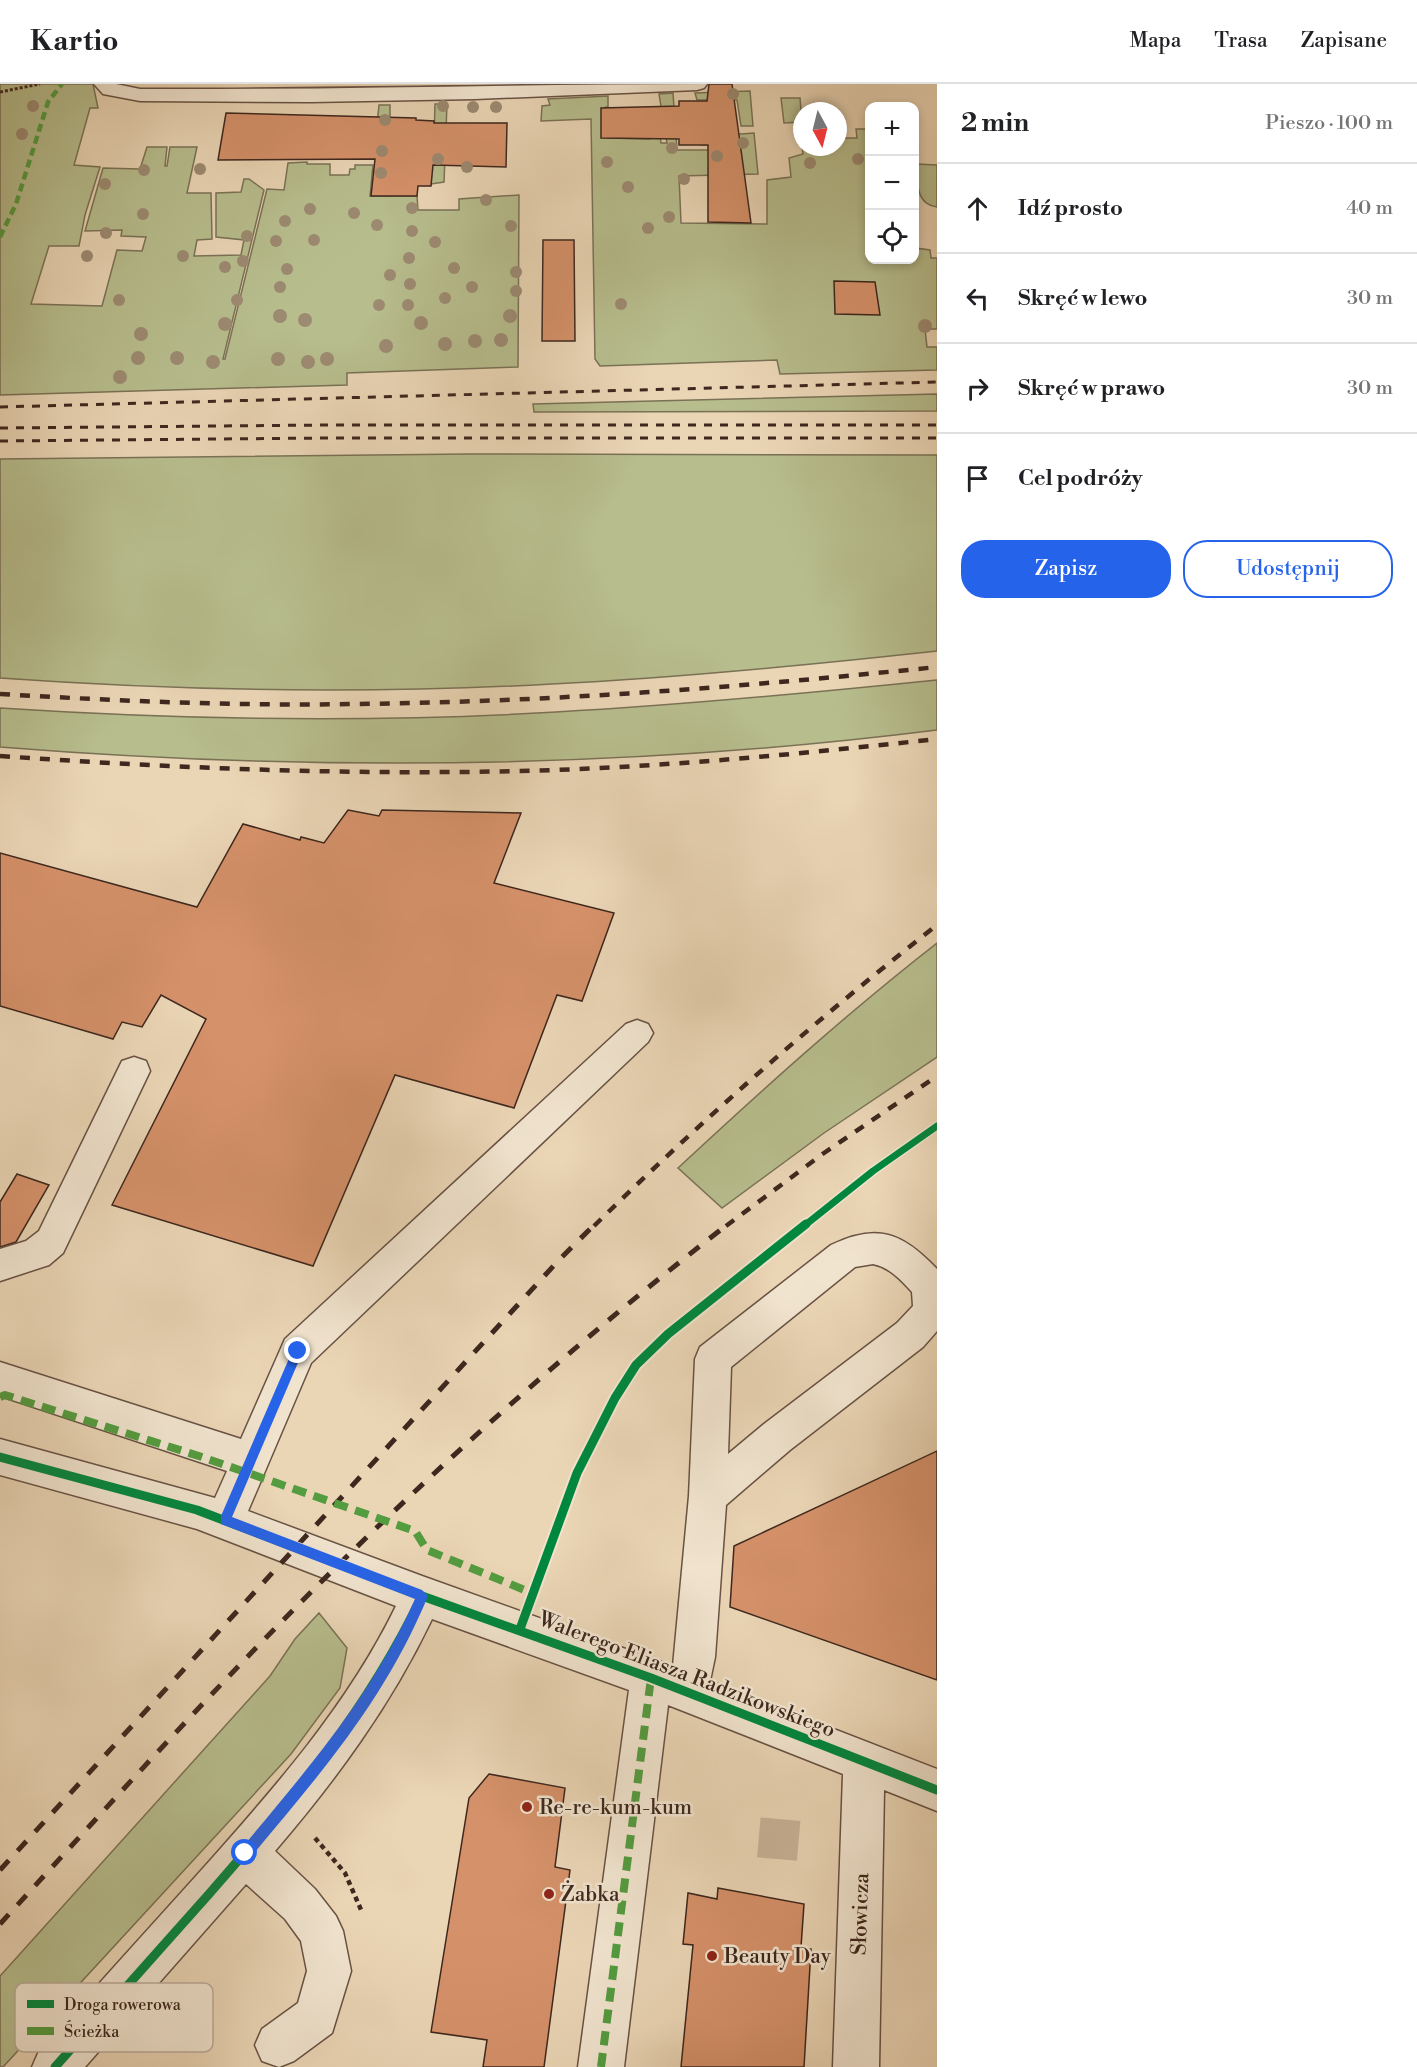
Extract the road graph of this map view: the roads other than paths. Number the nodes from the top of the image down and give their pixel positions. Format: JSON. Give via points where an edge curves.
{"nodes":[{"id":1,"x":680,"y":84,"type":"edge"},
{"id":2,"x":697,"y":84,"type":"edge"},
{"id":3,"x":107,"y":87,"type":"edge"},
{"id":4,"x":543,"y":87,"type":"edge"},
{"id":5,"x":371,"y":90,"type":"edge"},
{"id":6,"x":637,"y":1033,"type":"dead end"},
{"id":7,"x":135,"y":1071,"type":"dead end"},
{"id":8,"x":0,"y":1265,"type":"edge"},
{"id":9,"x":0,"y":1380,"type":"edge"},
{"id":10,"x":0,"y":1457,"type":"edge"},
{"id":11,"x":250,"y":1460,"type":"junction"},
{"id":12,"x":708,"y":1496,"type":"junction"},
{"id":13,"x":225,"y":1520,"type":"junction"},
{"id":14,"x":422,"y":1596,"type":"junction"},
{"id":15,"x":669,"y":1686,"type":"junction"},
{"id":16,"x":864,"y":1761,"type":"junction"},
{"id":17,"x":937,"y":1790,"type":"edge"},
{"id":18,"x":245,"y":1853,"type":"junction"},
{"id":19,"x":130,"y":1983,"type":"edge"},
{"id":20,"x":278,"y":2045,"type":"dead end"},
{"id":21,"x":68,"y":2052,"type":"edge"},
{"id":22,"x":55,"y":2067,"type":"edge"},
{"id":23,"x":601,"y":2067,"type":"edge"},
{"id":24,"x":856,"y":2067,"type":"edge"}],
"edges":[{"from":1,"to":2,"type":"street"},
{"from":1,"to":4,"type":"street"},
{"from":3,"to":5,"type":"street","via":[[140,95]]},
{"from":4,"to":5,"type":"street"},
{"from":6,"to":11,"type":"street","via":[[298,1351]]},
{"from":7,"to":8,"type":"street","via":[[51,1242],[37,1254]]},
{"from":9,"to":11,"type":"street"},
{"from":10,"to":13,"type":"street","name":"Walerego Eliasza Radzikowskiego"},
{"from":11,"to":13,"type":"street"},
{"from":12,"to":12,"type":"street","via":[[713,1359],[843,1256],[873,1248],[888,1251],[911,1266],[929,1286],[929,1314],[901,1342],[777,1437]]},
{"from":12,"to":15,"type":"street","via":[[695,1657]]},
{"from":13,"to":14,"type":"street","name":"Walerego Eliasza Radzikowskiego"},
{"from":14,"to":15,"type":"street","name":"Walerego Eliasza Radzikowskiego"},
{"from":14,"to":18,"type":"street","via":[[392,1658],[356,1715]]},
{"from":15,"to":16,"type":"street","name":"Walerego Eliasza Radzikowskiego"},
{"from":15,"to":23,"type":"street","name":"Walerego Eliasza Radzikowskiego"},
{"from":16,"to":17,"type":"street","name":"Walerego Eliasza Radzikowskiego"},
{"from":16,"to":24,"type":"street","name":"Słowicza"},
{"from":18,"to":19,"type":"street"},
{"from":18,"to":20,"type":"street","via":[[300,1904],[321,1931],[329,1971],[316,2017]]},
{"from":21,"to":22,"type":"street"}]}
